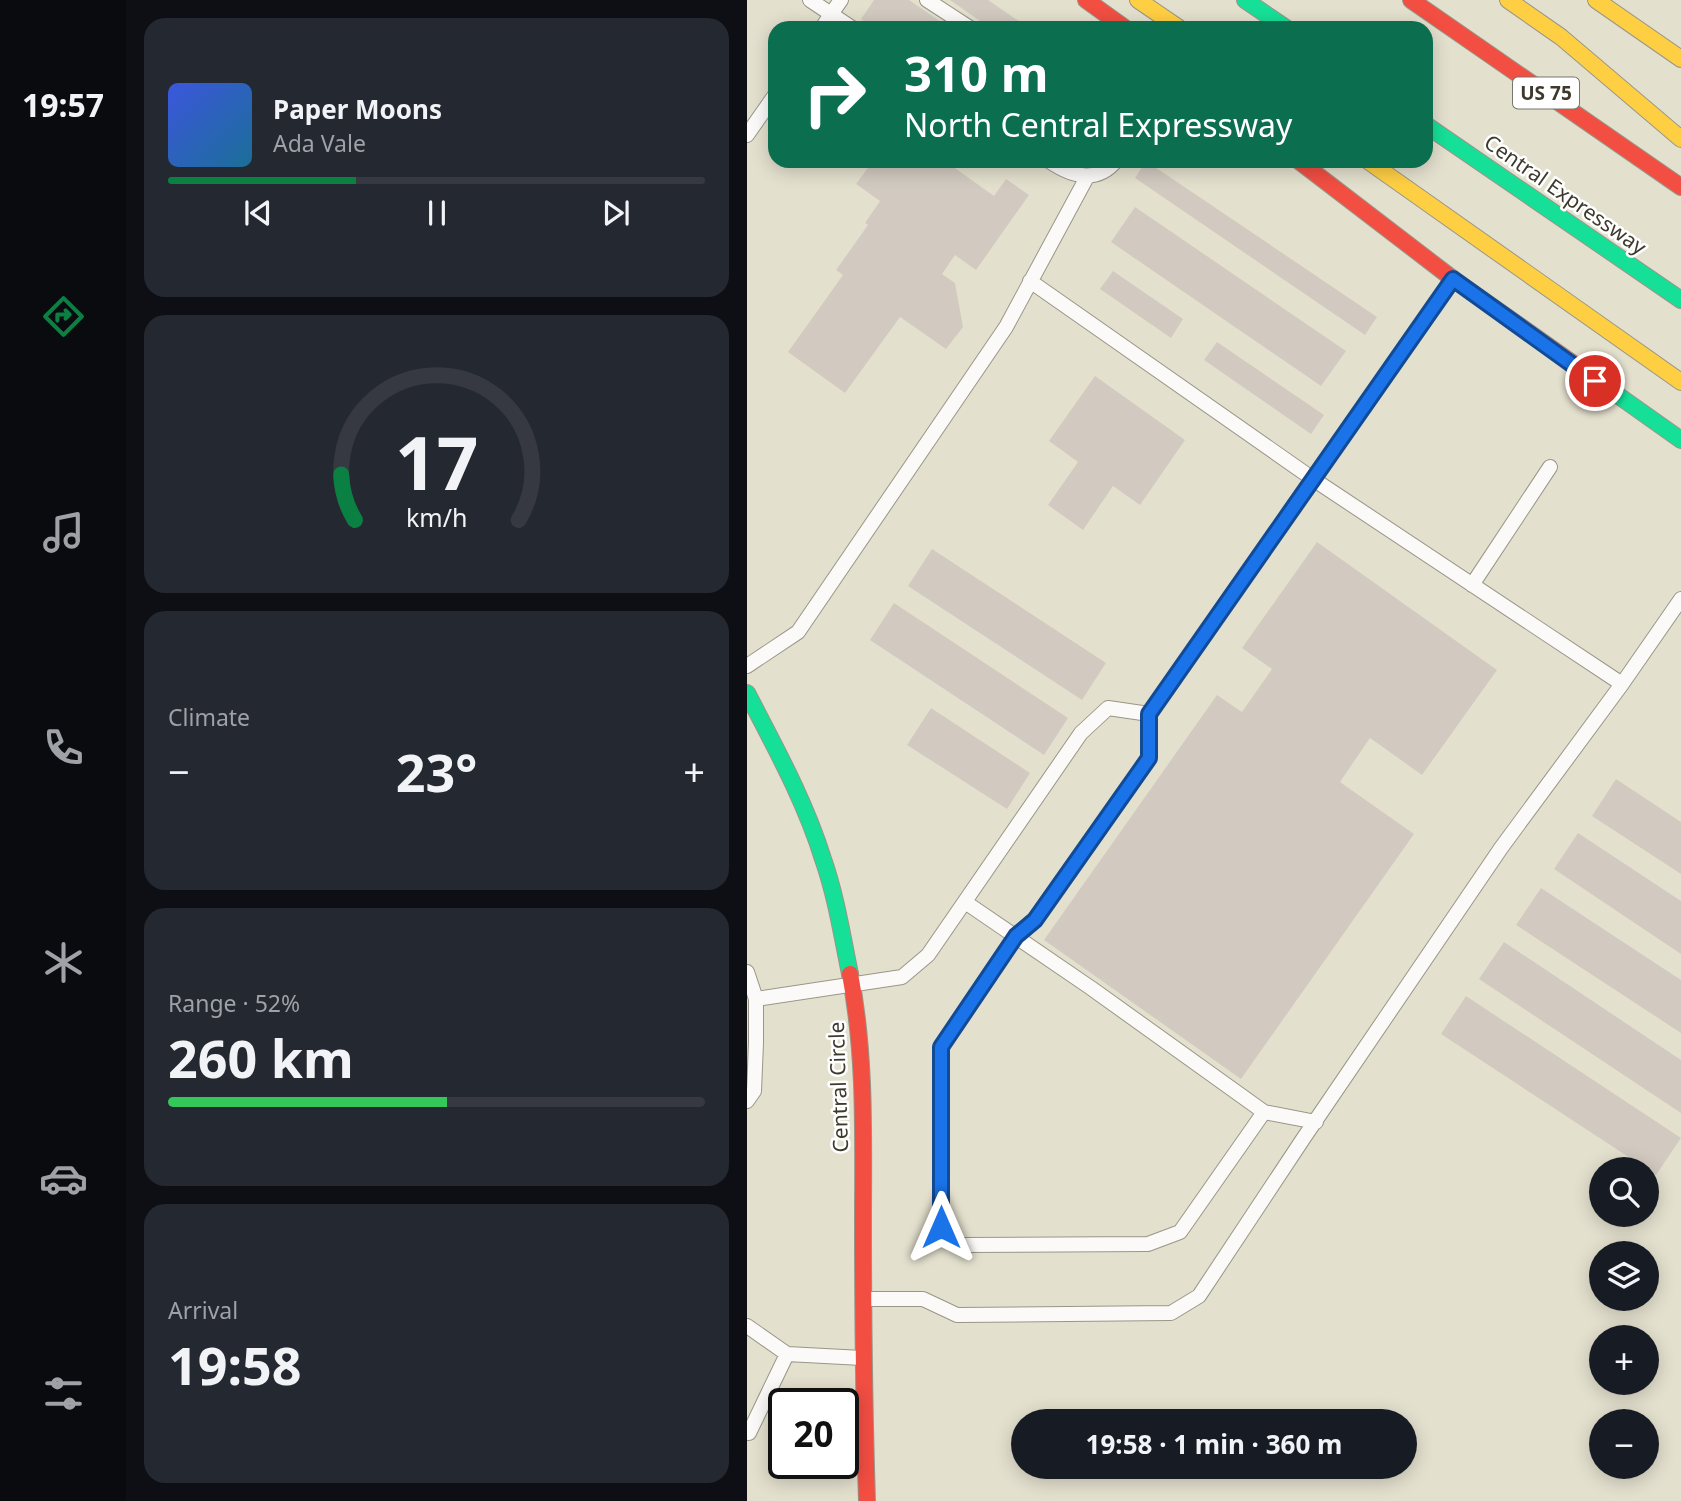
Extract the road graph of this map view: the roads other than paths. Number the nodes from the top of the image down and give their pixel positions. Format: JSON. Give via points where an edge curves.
{"nodes":[{"id":1,"x":811,"y":0,"type":"edge"},
{"id":2,"x":841,"y":0,"type":"edge"},
{"id":3,"x":927,"y":0,"type":"edge"},
{"id":4,"x":1086,"y":0,"type":"edge"},
{"id":5,"x":1138,"y":0,"type":"edge"},
{"id":6,"x":1245,"y":0,"type":"edge"},
{"id":7,"x":1411,"y":0,"type":"edge"},
{"id":8,"x":1508,"y":0,"type":"edge"},
{"id":9,"x":1596,"y":0,"type":"edge"},
{"id":10,"x":831,"y":14,"type":"junction"},
{"id":11,"x":826,"y":21,"type":"edge"},
{"id":12,"x":842,"y":21,"type":"edge"},
{"id":13,"x":959,"y":21,"type":"edge"},
{"id":14,"x":1115,"y":21,"type":"edge"},
{"id":15,"x":1169,"y":21,"type":"edge"},
{"id":16,"x":1276,"y":21,"type":"edge"},
{"id":17,"x":1681,"y":59,"type":"edge"},
{"id":18,"x":768,"y":105,"type":"edge"},
{"id":19,"x":1433,"y":130,"type":"edge"},
{"id":20,"x":747,"y":135,"type":"edge"},
{"id":21,"x":1681,"y":139,"type":"edge"},
{"id":22,"x":1059,"y":168,"type":"edge"},
{"id":23,"x":1109,"y":168,"type":"edge"},
{"id":24,"x":1308,"y":168,"type":"edge"},
{"id":25,"x":1378,"y":168,"type":"edge"},
{"id":26,"x":1087,"y":177,"type":"junction"},
{"id":27,"x":1681,"y":187,"type":"edge"},
{"id":28,"x":1453,"y":279,"type":"junction"},
{"id":29,"x":1030,"y":281,"type":"junction"},
{"id":30,"x":1681,"y":300,"type":"edge"},
{"id":31,"x":1681,"y":382,"type":"edge"},
{"id":32,"x":1681,"y":440,"type":"edge"},
{"id":33,"x":1550,"y":467,"type":"dead end"},
{"id":34,"x":1313,"y":479,"type":"junction"},
{"id":35,"x":1472,"y":584,"type":"junction"},
{"id":36,"x":1681,"y":600,"type":"edge"},
{"id":37,"x":747,"y":666,"type":"edge"},
{"id":38,"x":1622,"y":684,"type":"junction"},
{"id":39,"x":747,"y":692,"type":"edge"},
{"id":40,"x":1149,"y":714,"type":"junction"},
{"id":41,"x":965,"y":902,"type":"junction"},
{"id":42,"x":1016,"y":936,"type":"junction"},
{"id":43,"x":747,"y":972,"type":"edge"},
{"id":44,"x":853,"y":985,"type":"junction"},
{"id":45,"x":756,"y":999,"type":"junction"},
{"id":46,"x":747,"y":1101,"type":"edge"},
{"id":47,"x":1264,"y":1112,"type":"junction"},
{"id":48,"x":1316,"y":1122,"type":"junction"},
{"id":49,"x":863,"y":1299,"type":"junction"},
{"id":50,"x":747,"y":1326,"type":"edge"},
{"id":51,"x":787,"y":1354,"type":"junction"},
{"id":52,"x":863,"y":1358,"type":"junction"},
{"id":53,"x":749,"y":1433,"type":"dead end"},
{"id":54,"x":867,"y":1501,"type":"edge"}],
"edges":[{"from":1,"to":10,"type":"lane"},
{"from":2,"to":10,"type":"lane"},
{"from":3,"to":13,"type":"lane"},
{"from":4,"to":14,"type":"main road"},
{"from":5,"to":15,"type":"main road"},
{"from":6,"to":16,"type":"main road"},
{"from":7,"to":27,"type":"main road","number":"US 75"},
{"from":8,"to":21,"type":"main road","via":[[1561,37]]},
{"from":9,"to":17,"type":"main road"},
{"from":10,"to":11,"type":"lane"},
{"from":10,"to":12,"type":"lane"},
{"from":18,"to":20,"type":"lane"},
{"from":19,"to":30,"type":"main road","name":"Central Expressway"},
{"from":22,"to":26,"type":"lane"},
{"from":23,"to":26,"type":"lane"},
{"from":24,"to":28,"type":"main road"},
{"from":25,"to":31,"type":"main road"},
{"from":26,"to":29,"type":"lane"},
{"from":28,"to":32,"type":"main road"},
{"from":28,"to":34,"type":"lane"},
{"from":29,"to":34,"type":"lane"},
{"from":29,"to":37,"type":"lane","via":[[1006,327],[798,632]]},
{"from":33,"to":35,"type":"lane"},
{"from":34,"to":35,"type":"lane"},
{"from":34,"to":40,"type":"lane"},
{"from":35,"to":38,"type":"lane"},
{"from":36,"to":38,"type":"lane"},
{"from":38,"to":48,"type":"lane","via":[[1501,848]]},
{"from":39,"to":44,"type":"main road","name":"Central Circle","via":[[800,797],[823,857]]},
{"from":40,"to":41,"type":"lane","via":[[1108,708],[1081,733]]},
{"from":40,"to":42,"type":"lane","via":[[1149,758],[1035,920]]},
{"from":41,"to":42,"type":"lane"},
{"from":41,"to":44,"type":"lane","via":[[928,955],[902,976]]},
{"from":42,"to":47,"type":"lane"},
{"from":42,"to":47,"type":"lane","via":[[941,1047],[941,1227],[946,1240],[962,1245],[1148,1244],[1180,1232]]},
{"from":43,"to":45,"type":"lane"},
{"from":44,"to":45,"type":"lane"},
{"from":44,"to":49,"type":"main road","name":"Central Circle","via":[[863,1079]]},
{"from":45,"to":46,"type":"lane","via":[[754,1091]]},
{"from":47,"to":48,"type":"lane"},
{"from":48,"to":49,"type":"lane","via":[[1199,1296],[1171,1312],[957,1315],[923,1299]]},
{"from":49,"to":52,"type":"main road","name":"Central Circle"},
{"from":50,"to":51,"type":"lane"},
{"from":51,"to":52,"type":"lane"},
{"from":51,"to":53,"type":"lane"},
{"from":52,"to":54,"type":"main road","name":"Central Circle"}]}
